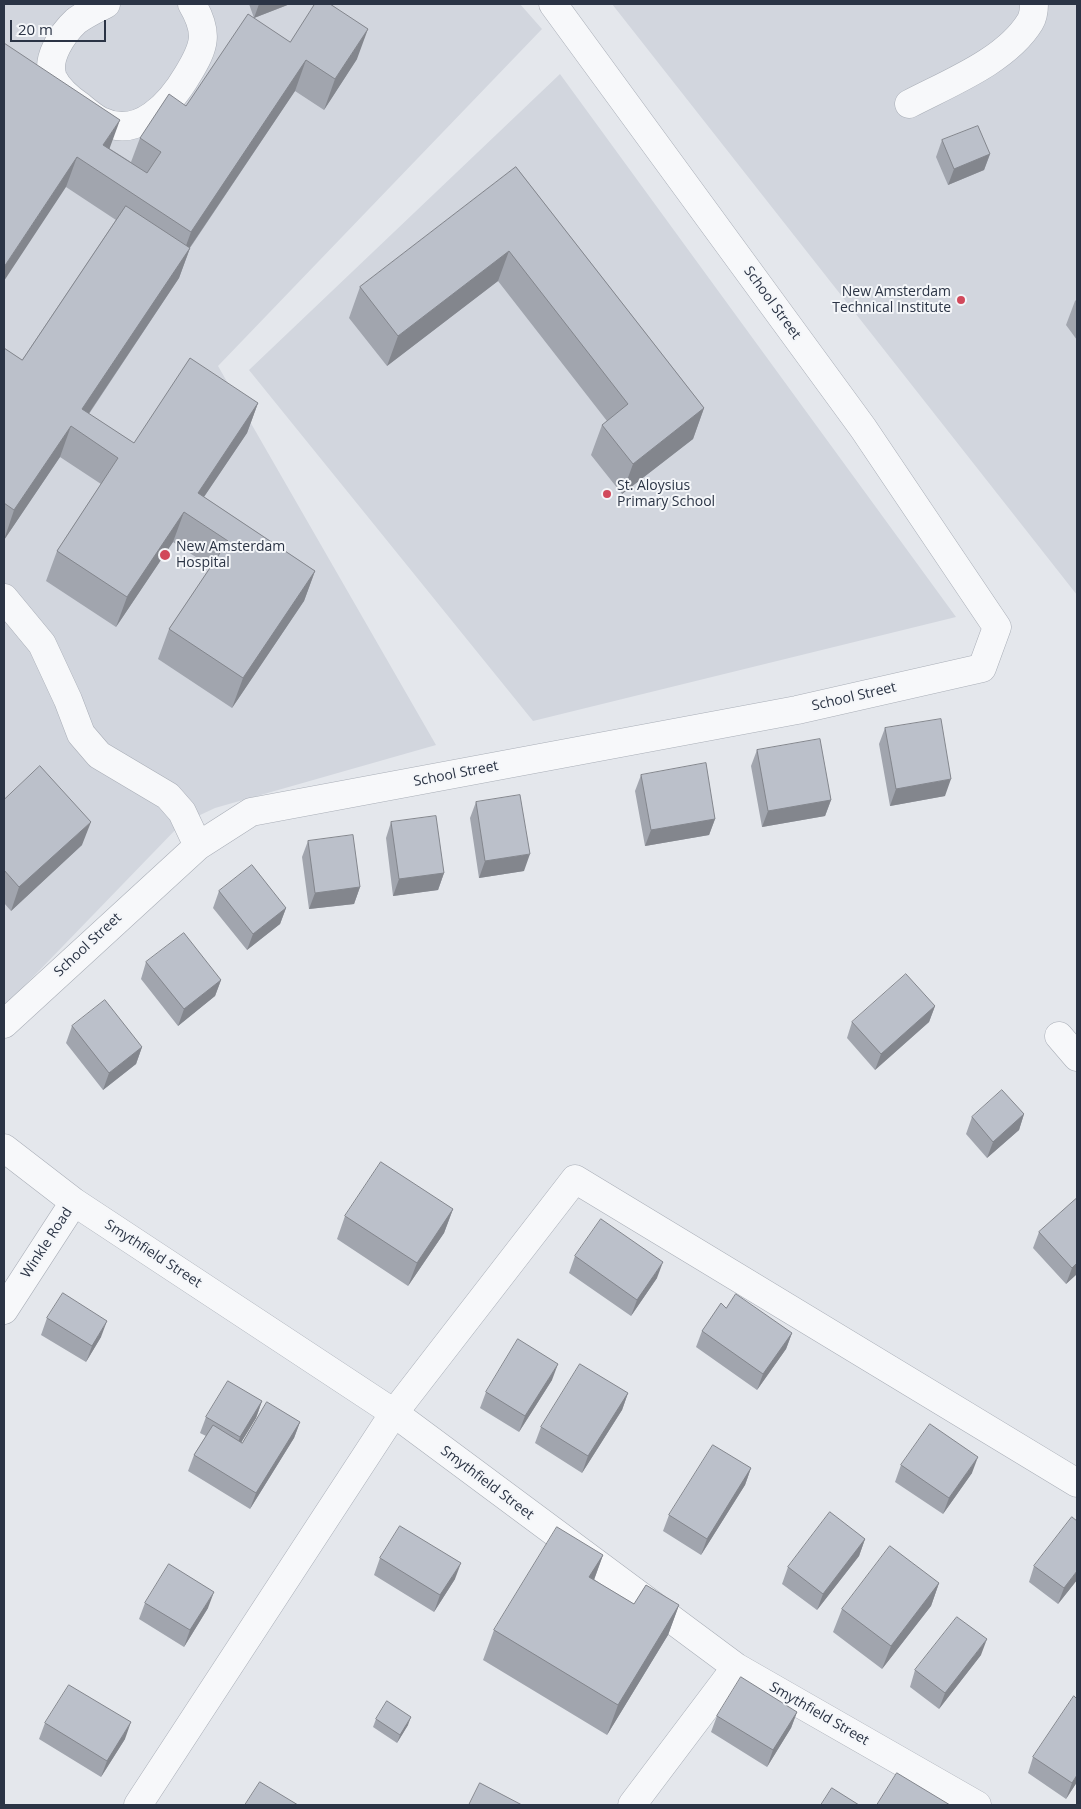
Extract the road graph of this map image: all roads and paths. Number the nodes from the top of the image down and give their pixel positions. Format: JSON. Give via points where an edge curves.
{"nodes":[{"id":1,"x":106,"y":4,"type":"edge"},
{"id":2,"x":192,"y":4,"type":"edge"},
{"id":3,"x":553,"y":4,"type":"edge"},
{"id":4,"x":1034,"y":4,"type":"edge"},
{"id":5,"x":910,"y":104,"type":"dead end"},
{"id":6,"x":4,"y":598,"type":"edge"},
{"id":7,"x":198,"y":846,"type":"junction"},
{"id":8,"x":4,"y":1024,"type":"edge"},
{"id":9,"x":1059,"y":1036,"type":"dead end"},
{"id":10,"x":1077,"y":1057,"type":"edge"},
{"id":11,"x":4,"y":1148,"type":"edge"},
{"id":12,"x":74,"y":1202,"type":"junction"},
{"id":13,"x":4,"y":1310,"type":"edge"},
{"id":14,"x":394,"y":1413,"type":"junction"},
{"id":15,"x":1077,"y":1483,"type":"edge"},
{"id":16,"x":736,"y":1667,"type":"junction"},
{"id":17,"x":138,"y":1805,"type":"edge"},
{"id":18,"x":632,"y":1805,"type":"edge"},
{"id":19,"x":977,"y":1805,"type":"edge"}],
"edges":[{"from":1,"to":2,"type":"street","via":[[76,21],[62,38],[51,66],[53,78],[68,97],[101,121],[122,128],[145,121],[175,96],[202,52],[204,34]]},
{"from":3,"to":7,"type":"street","name":"School Street","via":[[863,428],[997,627],[982,668],[797,710],[251,812]]},
{"from":4,"to":5,"type":"street","via":[[1031,21],[992,60]]},
{"from":6,"to":7,"type":"street","via":[[42,644],[81,734],[99,755],[168,796],[182,812]]},
{"from":7,"to":8,"type":"street","name":"School Street"},
{"from":9,"to":10,"type":"street"},
{"from":11,"to":12,"type":"street","name":"Smythfield Street"},
{"from":12,"to":13,"type":"street","name":"Winkle Road"},
{"from":12,"to":14,"type":"street","name":"Smythfield Street"},
{"from":14,"to":15,"type":"street","via":[[575,1178]]},
{"from":14,"to":16,"type":"street","name":"Smythfield Street"},
{"from":14,"to":17,"type":"street"},
{"from":16,"to":18,"type":"street"},
{"from":16,"to":19,"type":"street","name":"Smythfield Street"}]}
